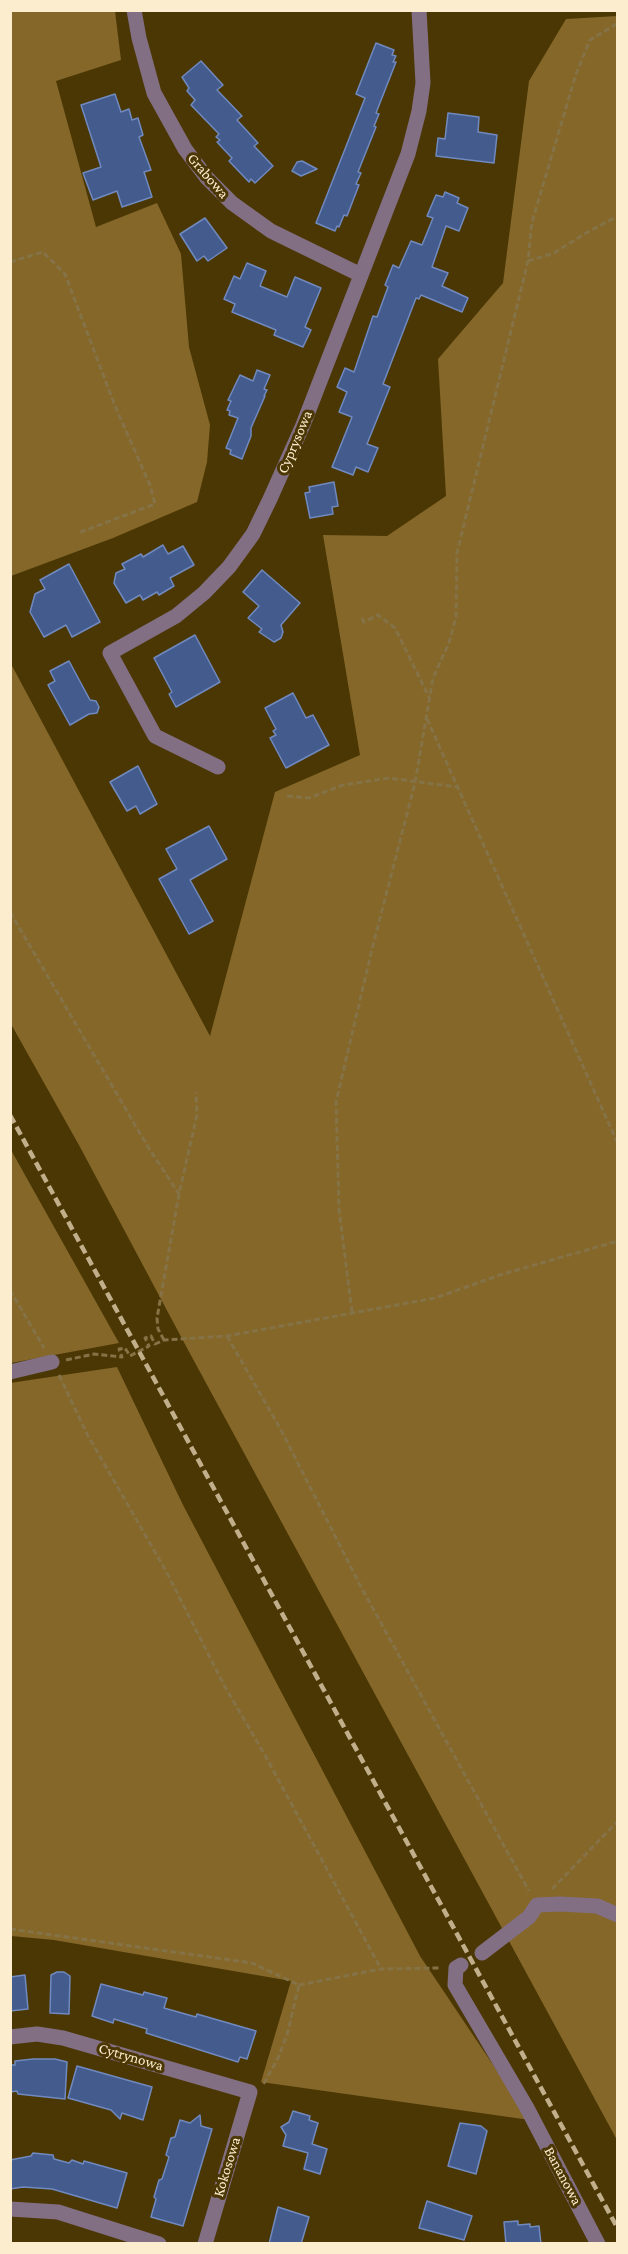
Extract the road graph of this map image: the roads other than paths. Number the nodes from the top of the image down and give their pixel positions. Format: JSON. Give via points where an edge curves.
{"nodes":[{"id":1,"x":135,"y":10,"type":"edge"},
{"id":2,"x":419,"y":10,"type":"edge"},
{"id":3,"x":361,"y":275,"type":"junction"},
{"id":4,"x":218,"y":767,"type":"dead end"},
{"id":5,"x":52,"y":1362,"type":"road end"},
{"id":6,"x":10,"y":1372,"type":"edge"},
{"id":7,"x":618,"y":1915,"type":"edge"},
{"id":8,"x":482,"y":1953,"type":"dead end"},
{"id":9,"x":458,"y":1967,"type":"road end"},
{"id":10,"x":10,"y":2037,"type":"edge"},
{"id":11,"x":249,"y":2095,"type":"joint"},
{"id":12,"x":10,"y":2209,"type":"edge"},
{"id":13,"x":159,"y":2244,"type":"edge"},
{"id":14,"x":205,"y":2244,"type":"edge"},
{"id":15,"x":598,"y":2244,"type":"edge"}],
"edges":[{"from":1,"to":3,"type":"street","name":"Grabowa","via":[[154,93],[185,149],[207,178],[271,231]]},
{"from":2,"to":3,"type":"street","name":"Cyprysowa","via":[[423,83],[419,111],[408,154]]},
{"from":3,"to":4,"type":"street","name":"Cyprysowa","via":[[287,462],[253,534],[204,593],[176,616],[110,653],[155,736]]},
{"from":5,"to":6,"type":"street"},
{"from":7,"to":8,"type":"street","via":[[597,1906],[537,1905],[529,1917]]},
{"from":9,"to":15,"type":"street","name":"Bananowa","via":[[455,1985],[527,2108]]},
{"from":10,"to":11,"type":"street","name":"Cytrynowa","via":[[37,2034],[63,2038]]},
{"from":11,"to":14,"type":"street","name":"Kokosowa"},
{"from":12,"to":13,"type":"street","via":[[58,2212]]}]}
